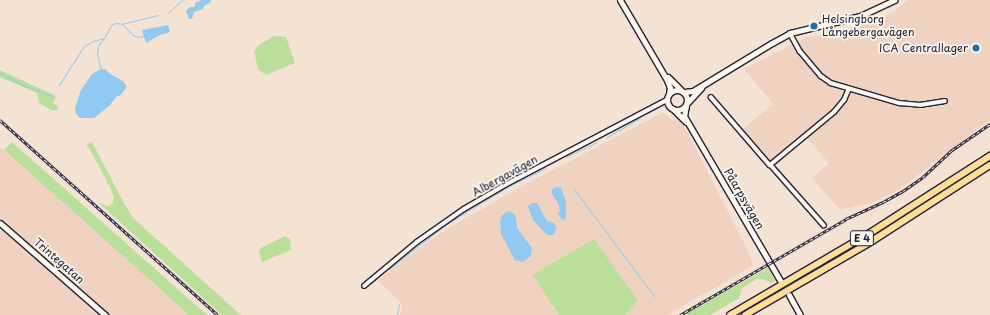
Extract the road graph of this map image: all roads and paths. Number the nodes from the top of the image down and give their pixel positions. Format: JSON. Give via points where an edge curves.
{"nodes":[{"id":1,"x":620,"y":0,"type":"edge"},
{"id":2,"x":894,"y":0,"type":"edge"},
{"id":3,"x":790,"y":33,"type":"junction"},
{"id":4,"x":661,"y":71,"type":"junction"},
{"id":5,"x":708,"y":82,"type":"junction"},
{"id":6,"x":850,"y":89,"type":"junction"},
{"id":7,"x":682,"y":91,"type":"junction"},
{"id":8,"x":669,"y":93,"type":"junction"},
{"id":9,"x":711,"y":97,"type":"dead end"},
{"id":10,"x":667,"y":100,"type":"junction"},
{"id":11,"x":945,"y":101,"type":"dead end"},
{"id":12,"x":686,"y":105,"type":"junction"},
{"id":13,"x":672,"y":109,"type":"junction"},
{"id":14,"x":690,"y":126,"type":"junction"},
{"id":15,"x":990,"y":156,"type":"edge"},
{"id":16,"x":770,"y":165,"type":"junction"},
{"id":17,"x":990,"y":165,"type":"edge"},
{"id":18,"x":0,"y":223,"type":"edge"},
{"id":19,"x":824,"y":226,"type":"dead end"},
{"id":20,"x":780,"y":282,"type":"dead end"},
{"id":21,"x":364,"y":286,"type":"dead end"},
{"id":22,"x":788,"y":295,"type":"dead end"},
{"id":23,"x":105,"y":315,"type":"edge"},
{"id":24,"x":730,"y":315,"type":"edge"},
{"id":25,"x":745,"y":315,"type":"edge"},
{"id":26,"x":800,"y":315,"type":"edge"}],
"edges":[{"from":1,"to":4,"type":"street"},
{"from":2,"to":3,"type":"street","via":[[860,16]]},
{"from":3,"to":5,"type":"street"},
{"from":3,"to":6,"type":"street","via":[[800,51],[821,76],[831,83]]},
{"from":4,"to":7,"type":"street"},
{"from":4,"to":8,"type":"street","via":[[669,85]]},
{"from":5,"to":7,"type":"street","via":[[691,92]]},
{"from":5,"to":12,"type":"street"},
{"from":6,"to":11,"type":"street","via":[[899,103],[920,105]]},
{"from":6,"to":16,"type":"street","via":[[834,112]]},
{"from":7,"to":8,"type":"street","via":[[674,90]]},
{"from":7,"to":12,"type":"street","via":[[688,99]]},
{"from":8,"to":10,"type":"street"},
{"from":9,"to":16,"type":"street"},
{"from":10,"to":13,"type":"street"},
{"from":10,"to":21,"type":"street","name":"Albergavägen","via":[[464,209],[417,242]]},
{"from":12,"to":13,"type":"street","via":[[679,110]]},
{"from":12,"to":14,"type":"street","name":"Påarpsvägen","via":[[684,114]]},
{"from":13,"to":14,"type":"street","name":"Påarpsvägen"},
{"from":14,"to":20,"type":"street","name":"Påarpsvägen"},
{"from":15,"to":24,"type":"highway","number":"E 4","via":[[870,233]]},
{"from":16,"to":19,"type":"street"},
{"from":17,"to":25,"type":"highway","number":"E 4","via":[[872,241]]},
{"from":18,"to":23,"type":"street","name":"Trintegatan"},
{"from":22,"to":26,"type":"street"}]}
